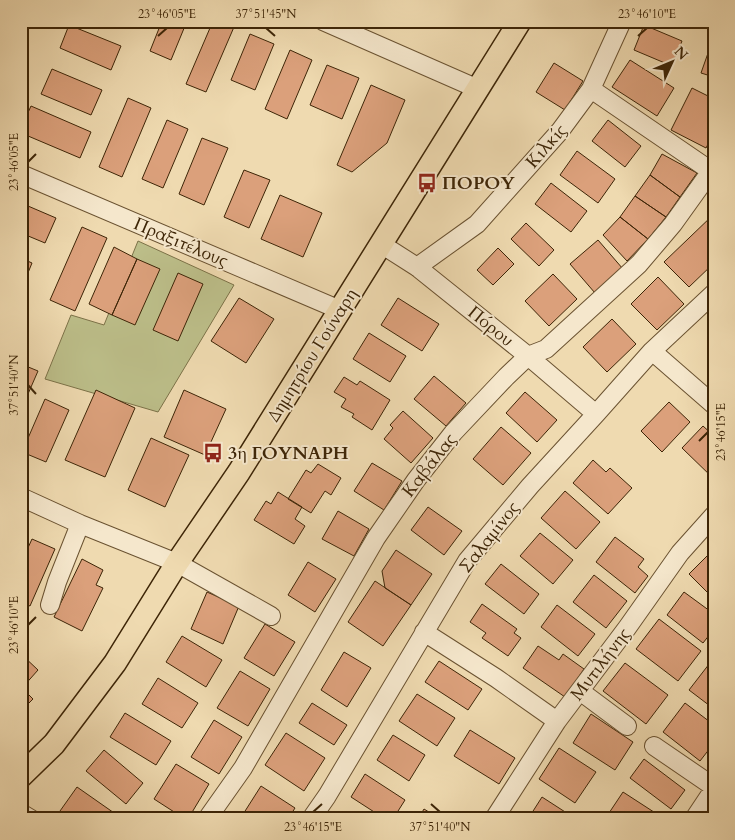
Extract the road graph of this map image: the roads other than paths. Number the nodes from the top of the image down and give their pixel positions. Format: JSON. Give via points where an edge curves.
{"nodes":[{"id":1,"x":323,"y":21,"type":"edge"},
{"id":2,"x":520,"y":21,"type":"edge"},
{"id":3,"x":622,"y":21,"type":"edge"},
{"id":4,"x":478,"y":89,"type":"junction"},
{"id":5,"x":591,"y":90,"type":"junction"},
{"id":6,"x":713,"y":169,"type":"edge"},
{"id":7,"x":21,"y":174,"type":"edge"},
{"id":8,"x":380,"y":244,"type":"junction"},
{"id":9,"x":417,"y":267,"type":"junction"},
{"id":10,"x":714,"y":292,"type":"edge"},
{"id":11,"x":340,"y":310,"type":"junction"},
{"id":12,"x":652,"y":351,"type":"junction"},
{"id":13,"x":528,"y":356,"type":"junction"},
{"id":14,"x":714,"y":405,"type":"edge"},
{"id":15,"x":596,"y":414,"type":"junction"},
{"id":16,"x":21,"y":498,"type":"edge"},
{"id":17,"x":714,"y":515,"type":"edge"},
{"id":18,"x":80,"y":524,"type":"junction"},
{"id":19,"x":177,"y":563,"type":"junction"},
{"id":20,"x":50,"y":605,"type":"dead end"},
{"id":21,"x":271,"y":616,"type":"dead end"},
{"id":22,"x":424,"y":632,"type":"junction"},
{"id":23,"x":580,"y":692,"type":"junction"},
{"id":24,"x":558,"y":721,"type":"junction"},
{"id":25,"x":627,"y":726,"type":"dead end"},
{"id":26,"x":654,"y":746,"type":"dead end"},
{"id":27,"x":21,"y":776,"type":"edge"},
{"id":28,"x":714,"y":788,"type":"edge"},
{"id":29,"x":21,"y":813,"type":"edge"},
{"id":30,"x":31,"y":819,"type":"edge"},
{"id":31,"x":208,"y":819,"type":"edge"},
{"id":32,"x":311,"y":819,"type":"edge"},
{"id":33,"x":494,"y":819,"type":"edge"},
{"id":34,"x":694,"y":819,"type":"edge"}],
"edges":[{"from":1,"to":4,"type":"street"},
{"from":2,"to":4,"type":"main road","name":"Δημητρίου Γούναρη"},
{"from":3,"to":5,"type":"street","name":"Κιλκίς"},
{"from":4,"to":8,"type":"main road","name":"Δημητρίου Γούναρη"},
{"from":5,"to":6,"type":"street"},
{"from":5,"to":9,"type":"street","name":"Κιλκίς","via":[[560,131],[477,224]]},
{"from":6,"to":13,"type":"street","name":"Καβάλας","via":[[639,264],[546,349]]},
{"from":7,"to":11,"type":"street","name":"Πραξιτέλους"},
{"from":8,"to":9,"type":"street","name":"Πόρου"},
{"from":8,"to":11,"type":"main road","name":"Δημητρίου Γούναρη"},
{"from":9,"to":13,"type":"street","name":"Πόρου"},
{"from":10,"to":12,"type":"street","name":"Σαλαμίνος"},
{"from":11,"to":19,"type":"main road","name":"Δημητρίου Γούναρη","via":[[239,472]]},
{"from":12,"to":14,"type":"street"},
{"from":12,"to":15,"type":"street","name":"Σαλαμίνος"},
{"from":13,"to":15,"type":"street","name":"Πόρου"},
{"from":13,"to":31,"type":"street","name":"Καβάλας","via":[[453,433],[416,480],[376,538],[243,768]]},
{"from":15,"to":22,"type":"street","name":"Σαλαμίνος","via":[[467,561]]},
{"from":16,"to":18,"type":"street"},
{"from":17,"to":23,"type":"street","name":"Μυτιλήνης","via":[[680,553]]},
{"from":18,"to":19,"type":"street"},
{"from":18,"to":20,"type":"street"},
{"from":19,"to":21,"type":"street"},
{"from":19,"to":27,"type":"main road","name":"Δημητρίου Γούναρη","via":[[115,663],[54,744]]},
{"from":22,"to":24,"type":"street"},
{"from":22,"to":32,"type":"street","name":"Σαλαμίνος"},
{"from":23,"to":24,"type":"street","name":"Μυτιλήνης"},
{"from":23,"to":25,"type":"street"},
{"from":24,"to":33,"type":"street","name":"Μυτιλήνης"},
{"from":26,"to":28,"type":"street"},
{"from":28,"to":34,"type":"street"},
{"from":29,"to":30,"type":"street"}]}
